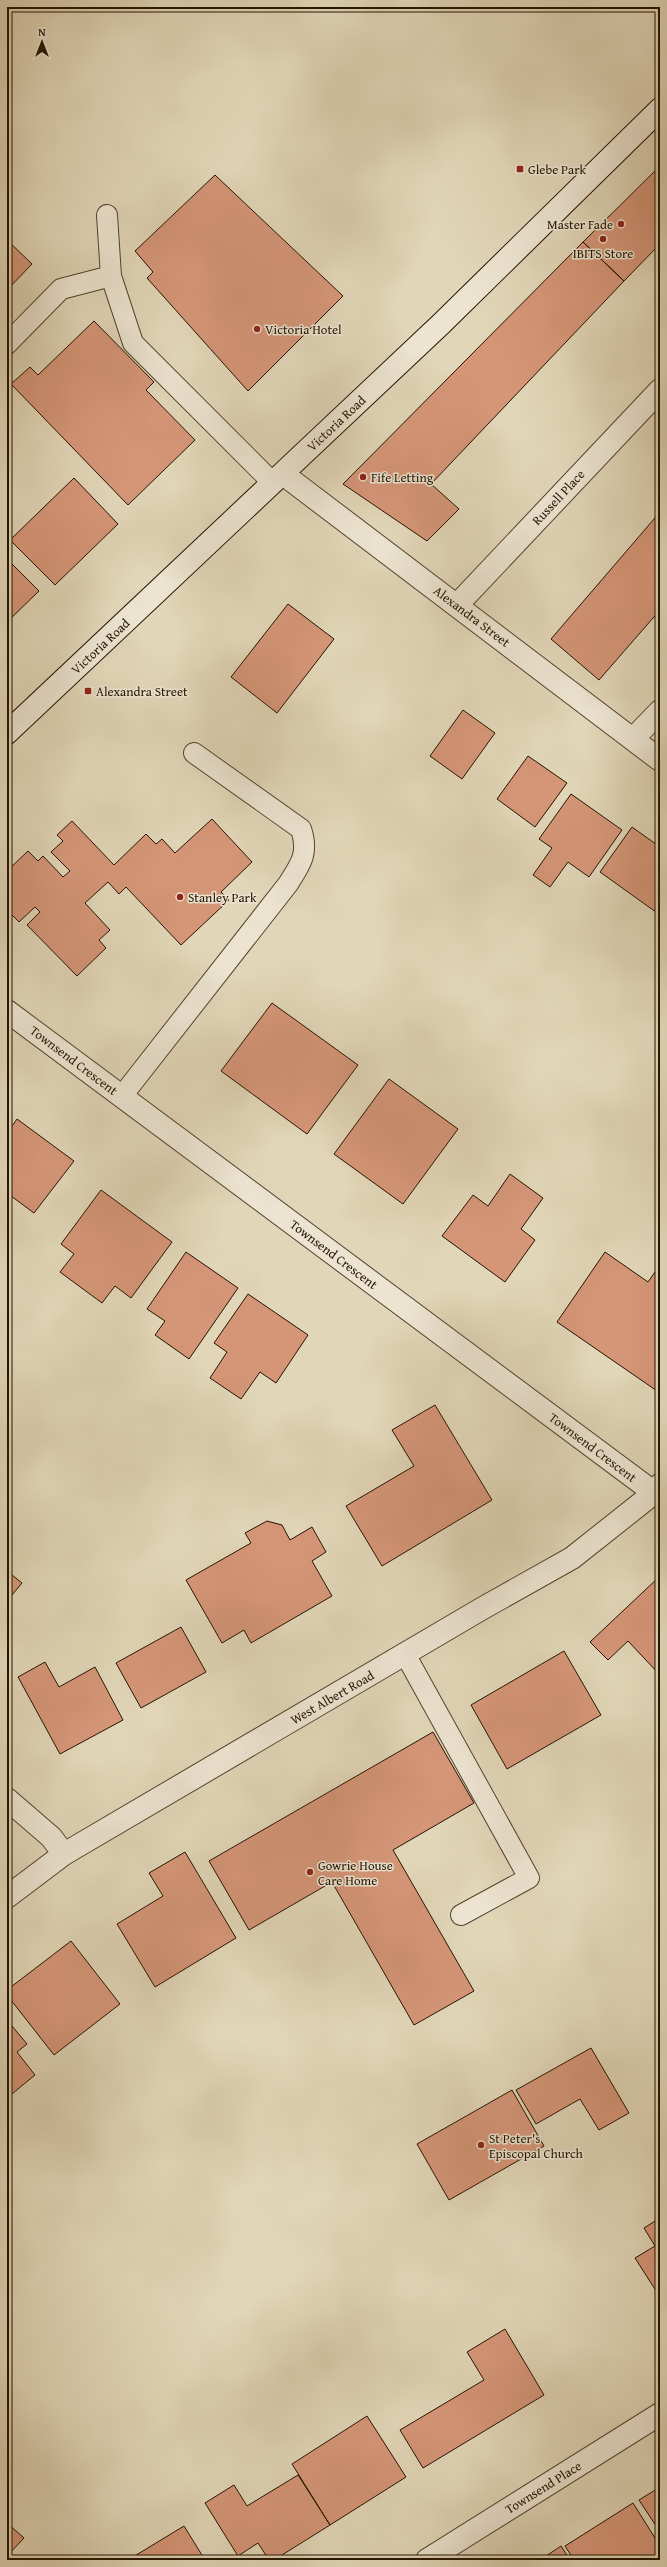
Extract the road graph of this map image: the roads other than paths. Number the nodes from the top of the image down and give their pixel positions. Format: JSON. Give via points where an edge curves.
{"nodes":[{"id":1,"x":660,"y":108,"type":"edge"},
{"id":2,"x":107,"y":215,"type":"dead end"},
{"id":3,"x":111,"y":276,"type":"junction"},
{"id":4,"x":7,"y":344,"type":"edge"},
{"id":5,"x":660,"y":390,"type":"edge"},
{"id":6,"x":278,"y":478,"type":"junction"},
{"id":7,"x":457,"y":605,"type":"junction"},
{"id":8,"x":660,"y":711,"type":"edge"},
{"id":9,"x":9,"y":727,"type":"edge"},
{"id":10,"x":633,"y":739,"type":"junction"},
{"id":11,"x":194,"y":753,"type":"dead end"},
{"id":12,"x":660,"y":760,"type":"edge"},
{"id":13,"x":7,"y":1010,"type":"edge"},
{"id":14,"x":122,"y":1096,"type":"junction"},
{"id":15,"x":658,"y":1492,"type":"edge"},
{"id":16,"x":405,"y":1654,"type":"junction"},
{"id":17,"x":7,"y":1799,"type":"edge"},
{"id":18,"x":64,"y":1854,"type":"junction"},
{"id":19,"x":7,"y":1897,"type":"edge"},
{"id":20,"x":461,"y":1915,"type":"dead end"},
{"id":21,"x":660,"y":2414,"type":"edge"},
{"id":22,"x":427,"y":2560,"type":"edge"}],
"edges":[{"from":1,"to":6,"type":"street","name":"Victoria Road","via":[[447,318]]},
{"from":2,"to":3,"type":"lane"},
{"from":3,"to":4,"type":"lane","via":[[61,289]]},
{"from":3,"to":6,"type":"lane","via":[[133,343]]},
{"from":5,"to":7,"type":"street","name":"Russell Place"},
{"from":6,"to":7,"type":"street","name":"Alexandra Street"},
{"from":6,"to":9,"type":"street","name":"Victoria Road"},
{"from":7,"to":10,"type":"street","name":"Alexandra Street"},
{"from":8,"to":10,"type":"street"},
{"from":10,"to":12,"type":"street","name":"Alexandra Street"},
{"from":11,"to":14,"type":"lane","via":[[301,829],[306,843],[301,863],[288,884]]},
{"from":13,"to":14,"type":"street","name":"Townsend Crescent"},
{"from":14,"to":15,"type":"street","name":"Townsend Crescent"},
{"from":15,"to":16,"type":"street","name":"West Albert Road","via":[[572,1558]]},
{"from":16,"to":18,"type":"street","name":"West Albert Road"},
{"from":16,"to":20,"type":"lane","via":[[529,1878]]},
{"from":17,"to":18,"type":"street","via":[[51,1837]]},
{"from":18,"to":19,"type":"street","name":"West Albert Road"},
{"from":21,"to":22,"type":"street","name":"Townsend Place"}]}
